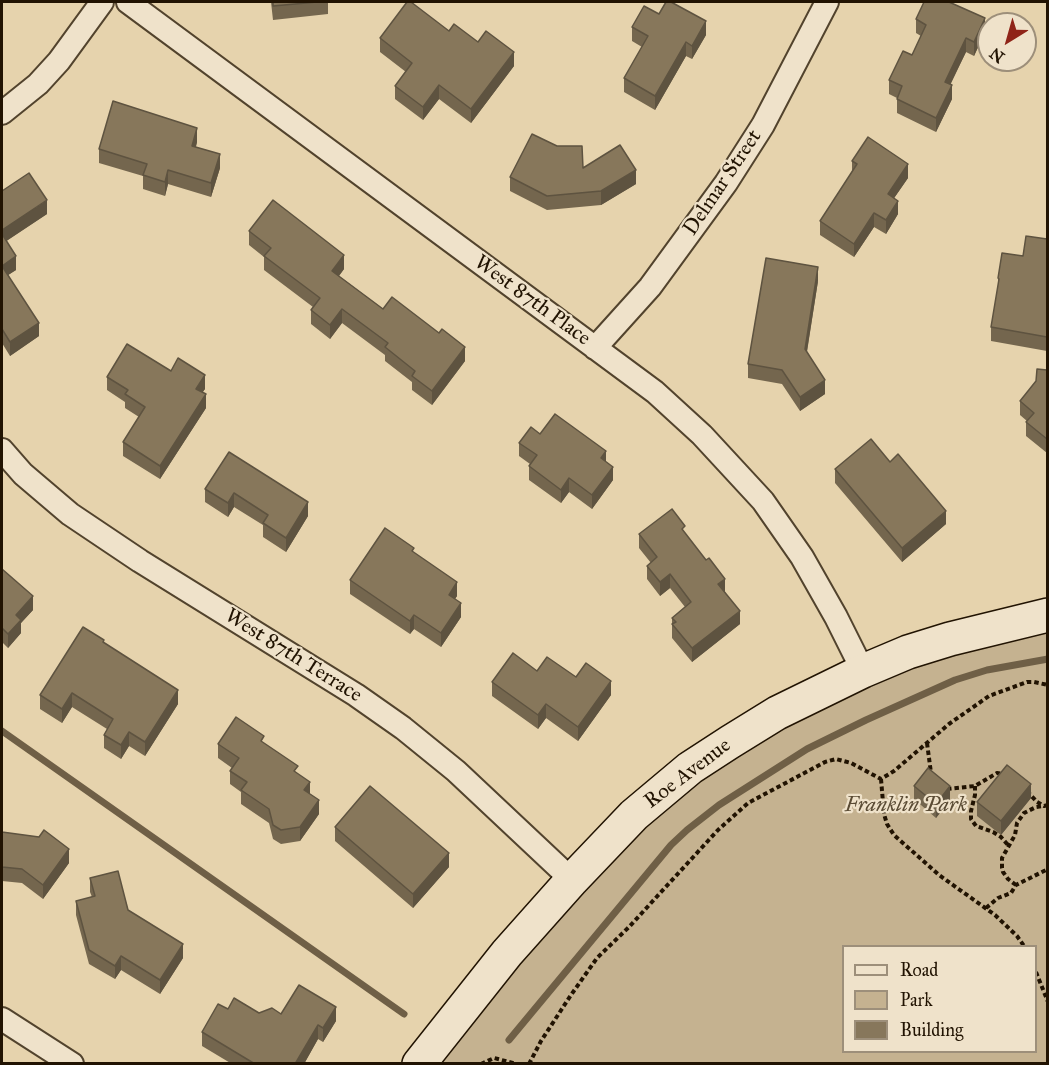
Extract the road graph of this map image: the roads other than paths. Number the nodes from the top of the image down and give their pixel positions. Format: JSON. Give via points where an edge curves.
{"nodes":[{"id":1,"x":102,"y":2,"type":"edge"},
{"id":2,"x":128,"y":2,"type":"edge"},
{"id":3,"x":826,"y":2,"type":"edge"},
{"id":4,"x":2,"y":113,"type":"edge"},
{"id":5,"x":595,"y":348,"type":"junction"},
{"id":6,"x":2,"y":450,"type":"edge"},
{"id":7,"x":1047,"y":615,"type":"edge"},
{"id":8,"x":863,"y":671,"type":"junction"},
{"id":9,"x":572,"y":880,"type":"junction"},
{"id":10,"x":2,"y":1019,"type":"edge"},
{"id":11,"x":72,"y":1064,"type":"edge"},
{"id":12,"x":419,"y":1064,"type":"edge"}],
"edges":[{"from":1,"to":4,"type":"street","via":[[59,61]]},
{"from":2,"to":5,"type":"street","name":"West 87th Place"},
{"from":3,"to":5,"type":"street","name":"Delmar Street","via":[[763,125],[726,183],[650,287]]},
{"from":5,"to":8,"type":"street","name":"West 87th Place","via":[[655,392],[702,435],[763,501],[802,557]]},
{"from":6,"to":9,"type":"street","name":"West 87th Terrace","via":[[70,514],[403,728],[456,771]]},
{"from":7,"to":8,"type":"main road","name":"Roe Avenue","via":[[950,639]]},
{"from":8,"to":9,"type":"main road","name":"Roe Avenue","via":[[777,713],[690,768],[634,815]]},
{"from":9,"to":12,"type":"main road","name":"Roe Avenue","via":[[507,953]]},
{"from":10,"to":11,"type":"street"}]}
